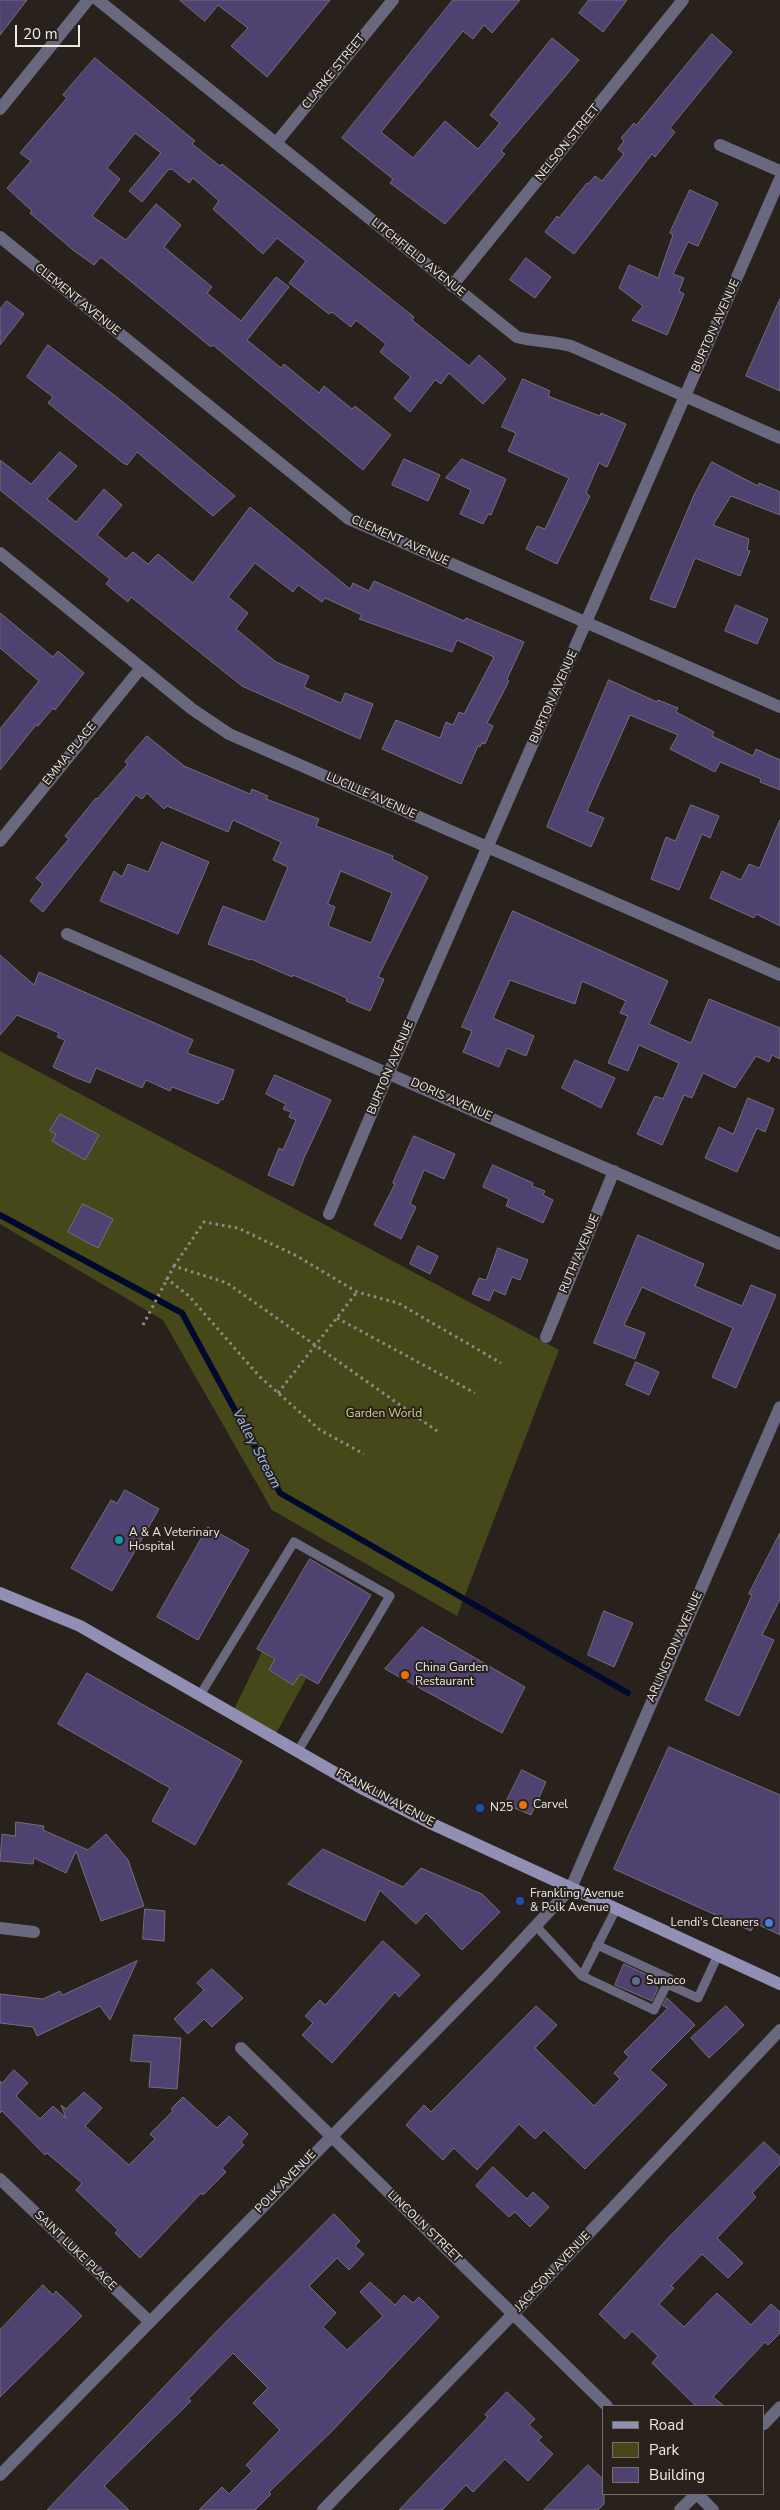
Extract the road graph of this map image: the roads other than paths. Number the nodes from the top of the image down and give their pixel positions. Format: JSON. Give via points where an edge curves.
{"nodes":[{"id":1,"x":88,"y":0,"type":"edge"},
{"id":2,"x":98,"y":0,"type":"edge"},
{"id":3,"x":393,"y":0,"type":"edge"},
{"id":4,"x":683,"y":0,"type":"edge"},
{"id":5,"x":0,"y":109,"type":"edge"},
{"id":6,"x":276,"y":143,"type":"junction"},
{"id":7,"x":720,"y":145,"type":"dead end"},
{"id":8,"x":780,"y":171,"type":"edge"},
{"id":9,"x":780,"y":179,"type":"edge"},
{"id":10,"x":0,"y":237,"type":"edge"},
{"id":11,"x":452,"y":286,"type":"junction"},
{"id":12,"x":685,"y":397,"type":"junction"},
{"id":13,"x":780,"y":438,"type":"edge"},
{"id":14,"x":0,"y":553,"type":"edge"},
{"id":15,"x":586,"y":622,"type":"junction"},
{"id":16,"x":141,"y":668,"type":"junction"},
{"id":17,"x":780,"y":707,"type":"edge"},
{"id":18,"x":0,"y":841,"type":"edge"},
{"id":19,"x":488,"y":847,"type":"junction"},
{"id":20,"x":67,"y":934,"type":"dead end"},
{"id":21,"x":780,"y":975,"type":"edge"},
{"id":22,"x":389,"y":1072,"type":"junction"},
{"id":23,"x":614,"y":1172,"type":"junction"},
{"id":24,"x":329,"y":1214,"type":"dead end"},
{"id":25,"x":780,"y":1244,"type":"edge"},
{"id":26,"x":546,"y":1337,"type":"dead end"},
{"id":27,"x":780,"y":1407,"type":"edge"},
{"id":28,"x":0,"y":1593,"type":"edge"},
{"id":29,"x":200,"y":1695,"type":"junction"},
{"id":30,"x":298,"y":1751,"type":"junction"},
{"id":31,"x":571,"y":1888,"type":"junction"},
{"id":32,"x":616,"y":1908,"type":"junction"},
{"id":33,"x":536,"y":1926,"type":"junction"},
{"id":34,"x":0,"y":1928,"type":"edge"},
{"id":35,"x":34,"y":1932,"type":"dead end"},
{"id":36,"x":597,"y":1945,"type":"junction"},
{"id":37,"x":718,"y":1955,"type":"junction"},
{"id":38,"x":582,"y":1976,"type":"junction"},
{"id":39,"x":667,"y":1984,"type":"junction"},
{"id":40,"x":780,"y":1984,"type":"edge"},
{"id":41,"x":780,"y":2030,"type":"edge"},
{"id":42,"x":241,"y":2048,"type":"dead end"},
{"id":43,"x":331,"y":2136,"type":"junction"},
{"id":44,"x":0,"y":2179,"type":"edge"},
{"id":45,"x":513,"y":2314,"type":"junction"},
{"id":46,"x":150,"y":2322,"type":"junction"},
{"id":47,"x":606,"y":2405,"type":"edge"},
{"id":48,"x":780,"y":2407,"type":"edge"},
{"id":49,"x":765,"y":2423,"type":"edge"},
{"id":50,"x":0,"y":2475,"type":"edge"},
{"id":51,"x":695,"y":2495,"type":"edge"},
{"id":52,"x":697,"y":2495,"type":"edge"},
{"id":53,"x":323,"y":2510,"type":"edge"},
{"id":54,"x":680,"y":2510,"type":"edge"},
{"id":55,"x":714,"y":2510,"type":"edge"}],
"edges":[{"from":1,"to":5,"type":"street"},
{"from":2,"to":6,"type":"street","name":"LITCHFIELD AVENUE"},
{"from":3,"to":6,"type":"street","name":"CLARKE STREET"},
{"from":4,"to":11,"type":"street","name":"NELSON STREET"},
{"from":6,"to":11,"type":"street","name":"LITCHFIELD AVENUE"},
{"from":7,"to":8,"type":"street"},
{"from":9,"to":12,"type":"street","name":"BURTON AVENUE"},
{"from":10,"to":15,"type":"street","name":"CLEMENT AVENUE","via":[[349,520]]},
{"from":11,"to":12,"type":"street","name":"LITCHFIELD AVENUE","via":[[517,337],[572,346]]},
{"from":12,"to":13,"type":"street","name":"LITCHFIELD AVENUE"},
{"from":12,"to":15,"type":"street","name":"BURTON AVENUE"},
{"from":14,"to":16,"type":"street","name":"LUCILLE AVENUE"},
{"from":15,"to":17,"type":"street","name":"CLEMENT AVENUE"},
{"from":15,"to":19,"type":"street","name":"BURTON AVENUE"},
{"from":16,"to":18,"type":"street","name":"EMMA PLACE"},
{"from":16,"to":19,"type":"street","name":"LUCILLE AVENUE","via":[[229,734]]},
{"from":19,"to":21,"type":"street","name":"LUCILLE AVENUE"},
{"from":19,"to":22,"type":"street","name":"BURTON AVENUE"},
{"from":20,"to":22,"type":"street","name":"DORIS AVENUE"},
{"from":22,"to":23,"type":"street","name":"DORIS AVENUE"},
{"from":22,"to":24,"type":"street","name":"BURTON AVENUE"},
{"from":23,"to":25,"type":"street","name":"DORIS AVENUE"},
{"from":23,"to":26,"type":"street","name":"RUTH AVENUE"},
{"from":27,"to":31,"type":"street","name":"ARLINGTON AVENUE"},
{"from":28,"to":29,"type":"main road","name":"FRANKLIN AVENUE","via":[[80,1626]]},
{"from":29,"to":30,"type":"main road","name":"FRANKLIN AVENUE"},
{"from":29,"to":30,"type":"lane","via":[[294,1542],[390,1596]]},
{"from":30,"to":31,"type":"main road","name":"FRANKLIN AVENUE","via":[[428,1822]]},
{"from":31,"to":32,"type":"main road","name":"FRANKLIN AVENUE"},
{"from":31,"to":33,"type":"street","name":"POLK AVENUE"},
{"from":32,"to":36,"type":"lane"},
{"from":32,"to":37,"type":"main road","name":"FRANKLIN AVENUE"},
{"from":33,"to":38,"type":"lane"},
{"from":33,"to":43,"type":"street","name":"POLK AVENUE"},
{"from":34,"to":35,"type":"street"},
{"from":36,"to":38,"type":"lane"},
{"from":36,"to":39,"type":"lane","via":[[669,1978]]},
{"from":37,"to":39,"type":"lane","via":[[698,1998]]},
{"from":37,"to":40,"type":"main road","name":"FRANKLIN AVENUE"},
{"from":38,"to":39,"type":"lane","via":[[654,2010]]},
{"from":41,"to":45,"type":"street","name":"JACKSON AVENUE"},
{"from":42,"to":43,"type":"street","name":"LINCOLN STREET"},
{"from":43,"to":45,"type":"street","name":"LINCOLN STREET"},
{"from":43,"to":46,"type":"street","name":"POLK AVENUE"},
{"from":44,"to":46,"type":"street","name":"SAINT LUKE PLACE"},
{"from":45,"to":47,"type":"street","name":"LINCOLN STREET"},
{"from":45,"to":53,"type":"street","name":"JACKSON AVENUE"},
{"from":46,"to":50,"type":"street","name":"POLK AVENUE"},
{"from":48,"to":49,"type":"street"},
{"from":51,"to":54,"type":"street"},
{"from":52,"to":55,"type":"street"}]}
